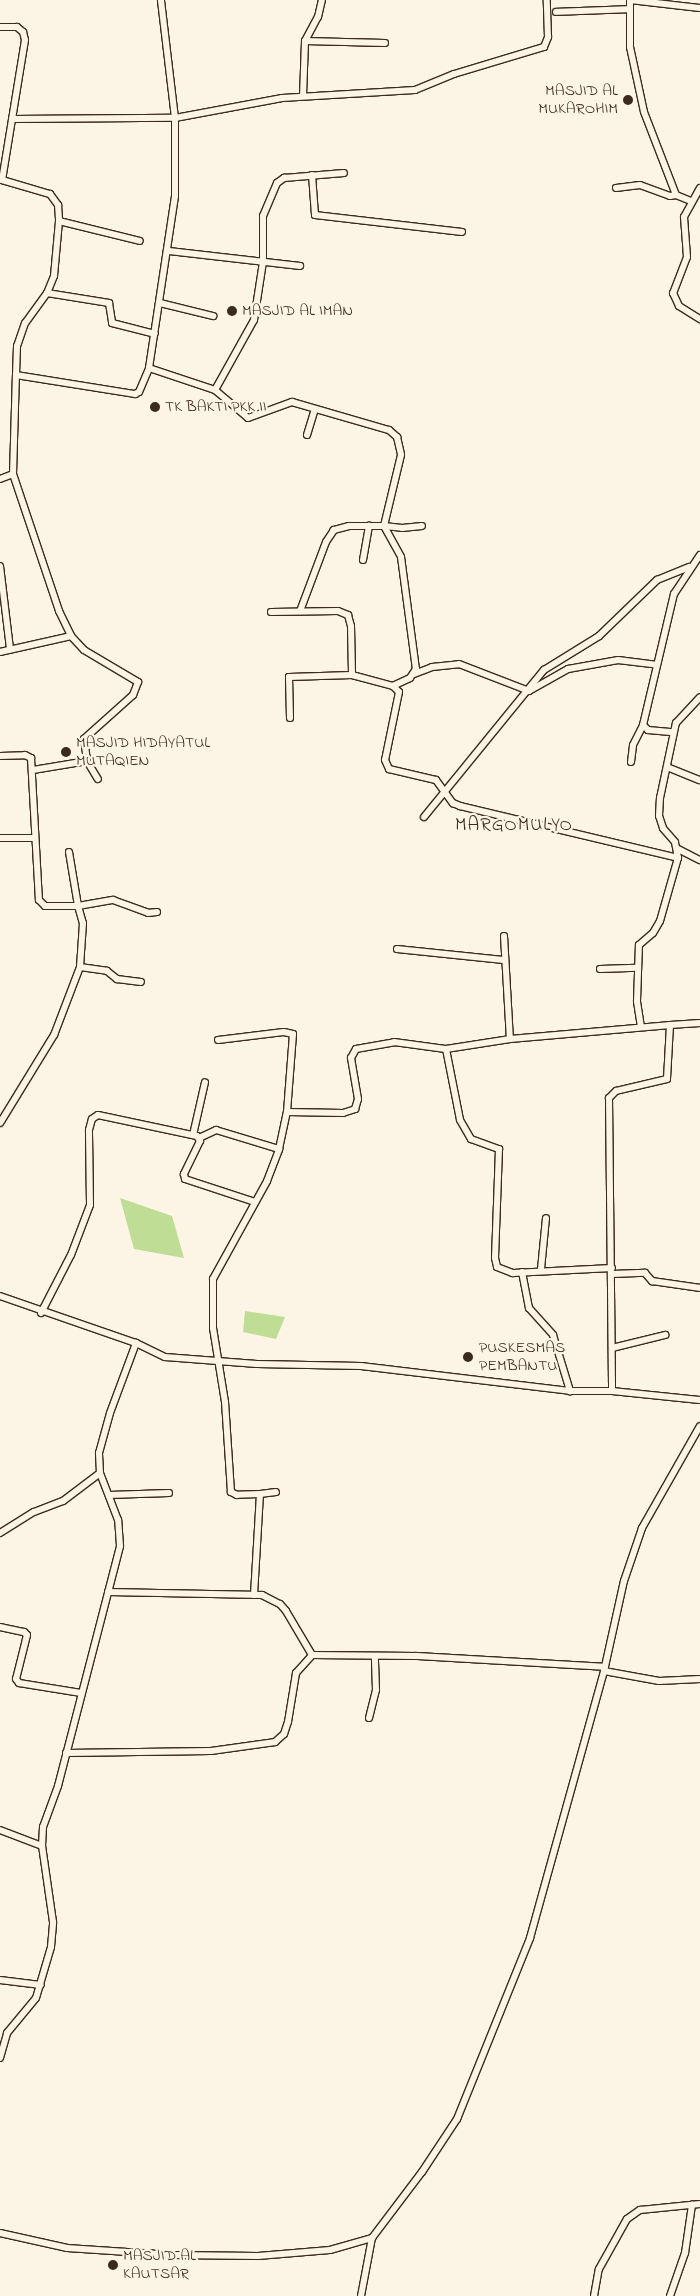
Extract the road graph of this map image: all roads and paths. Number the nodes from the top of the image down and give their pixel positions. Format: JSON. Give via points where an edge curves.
{"nodes":[{"id":1,"x":161,"y":0,"type":"edge"},
{"id":2,"x":322,"y":0,"type":"edge"},
{"id":3,"x":547,"y":0,"type":"edge"},
{"id":4,"x":630,"y":0,"type":"edge"},
{"id":5,"x":700,"y":8,"type":"edge"},
{"id":6,"x":630,"y":9,"type":"junction"},
{"id":7,"x":556,"y":12,"type":"dead end"},
{"id":8,"x":0,"y":27,"type":"edge"},
{"id":9,"x":305,"y":41,"type":"junction"},
{"id":10,"x":385,"y":43,"type":"dead end"},
{"id":11,"x":303,"y":96,"type":"junction"},
{"id":12,"x":175,"y":118,"type":"junction"},
{"id":13,"x":12,"y":119,"type":"junction"},
{"id":14,"x":344,"y":173,"type":"dead end"},
{"id":15,"x":312,"y":176,"type":"junction"},
{"id":16,"x":616,"y":188,"type":"dead end"},
{"id":17,"x":700,"y":188,"type":"edge"},
{"id":18,"x":676,"y":195,"type":"junction"},
{"id":19,"x":691,"y":202,"type":"junction"},
{"id":20,"x":59,"y":220,"type":"junction"},
{"id":21,"x":462,"y":232,"type":"dead end"},
{"id":22,"x":140,"y":241,"type":"dead end"},
{"id":23,"x":169,"y":251,"type":"junction"},
{"id":24,"x":263,"y":262,"type":"junction"},
{"id":25,"x":300,"y":266,"type":"dead end"},
{"id":26,"x":47,"y":293,"type":"junction"},
{"id":27,"x":160,"y":303,"type":"junction"},
{"id":28,"x":213,"y":316,"type":"dead end"},
{"id":29,"x":700,"y":319,"type":"edge"},
{"id":30,"x":155,"y":334,"type":"junction"},
{"id":31,"x":149,"y":368,"type":"junction"},
{"id":32,"x":16,"y":375,"type":"junction"},
{"id":33,"x":215,"y":390,"type":"junction"},
{"id":34,"x":315,"y":409,"type":"junction"},
{"id":35,"x":307,"y":435,"type":"dead end"},
{"id":36,"x":13,"y":474,"type":"junction"},
{"id":37,"x":0,"y":479,"type":"edge"},
{"id":38,"x":369,"y":526,"type":"junction"},
{"id":39,"x":384,"y":526,"type":"junction"},
{"id":40,"x":422,"y":526,"type":"dead end"},
{"id":41,"x":700,"y":555,"type":"edge"},
{"id":42,"x":363,"y":560,"type":"dead end"},
{"id":43,"x":0,"y":566,"type":"edge"},
{"id":44,"x":690,"y":566,"type":"junction"},
{"id":45,"x":300,"y":611,"type":"junction"},
{"id":46,"x":271,"y":612,"type":"dead end"},
{"id":47,"x":71,"y":636,"type":"junction"},
{"id":48,"x":10,"y":649,"type":"junction"},
{"id":49,"x":0,"y":652,"type":"edge"},
{"id":50,"x":656,"y":665,"type":"junction"},
{"id":51,"x":414,"y":674,"type":"junction"},
{"id":52,"x":352,"y":675,"type":"junction"},
{"id":53,"x":393,"y":686,"type":"junction"},
{"id":54,"x":526,"y":690,"type":"junction"},
{"id":55,"x":700,"y":697,"type":"edge"},
{"id":56,"x":290,"y":718,"type":"dead end"},
{"id":57,"x":643,"y":725,"type":"junction"},
{"id":58,"x":673,"y":732,"type":"junction"},
{"id":59,"x":0,"y":756,"type":"edge"},
{"id":60,"x":87,"y":761,"type":"junction"},
{"id":61,"x":631,"y":762,"type":"dead end"},
{"id":62,"x":667,"y":767,"type":"junction"},
{"id":63,"x":33,"y":770,"type":"junction"},
{"id":64,"x":98,"y":779,"type":"dead end"},
{"id":65,"x":700,"y":780,"type":"edge"},
{"id":66,"x":445,"y":792,"type":"junction"},
{"id":67,"x":424,"y":817,"type":"dead end"},
{"id":68,"x":0,"y":838,"type":"edge"},
{"id":69,"x":33,"y":838,"type":"junction"},
{"id":70,"x":678,"y":848,"type":"junction"},
{"id":71,"x":69,"y":852,"type":"dead end"},
{"id":72,"x":678,"y":858,"type":"junction"},
{"id":73,"x":700,"y":860,"type":"edge"},
{"id":74,"x":78,"y":906,"type":"junction"},
{"id":75,"x":157,"y":912,"type":"dead end"},
{"id":76,"x":504,"y":936,"type":"dead end"},
{"id":77,"x":397,"y":949,"type":"dead end"},
{"id":78,"x":503,"y":960,"type":"junction"},
{"id":79,"x":80,"y":967,"type":"junction"},
{"id":80,"x":637,"y":968,"type":"junction"},
{"id":81,"x":600,"y":969,"type":"dead end"},
{"id":82,"x":141,"y":982,"type":"dead end"},
{"id":83,"x":700,"y":1023,"type":"edge"},
{"id":84,"x":670,"y":1025,"type":"junction"},
{"id":85,"x":641,"y":1027,"type":"junction"},
{"id":86,"x":510,"y":1038,"type":"junction"},
{"id":87,"x":218,"y":1040,"type":"dead end"},
{"id":88,"x":446,"y":1049,"type":"junction"},
{"id":89,"x":205,"y":1082,"type":"dead end"},
{"id":90,"x":287,"y":1112,"type":"junction"},
{"id":91,"x":0,"y":1123,"type":"edge"},
{"id":92,"x":196,"y":1137,"type":"junction"},
{"id":93,"x":279,"y":1148,"type":"junction"},
{"id":94,"x":255,"y":1202,"type":"junction"},
{"id":95,"x":546,"y":1218,"type":"dead end"},
{"id":96,"x":541,"y":1269,"type":"junction"},
{"id":97,"x":612,"y":1271,"type":"junction"},
{"id":98,"x":522,"y":1272,"type":"junction"},
{"id":99,"x":700,"y":1288,"type":"edge"},
{"id":100,"x":0,"y":1296,"type":"edge"},
{"id":101,"x":41,"y":1313,"type":"junction"},
{"id":102,"x":665,"y":1335,"type":"dead end"},
{"id":103,"x":136,"y":1343,"type":"junction"},
{"id":104,"x":612,"y":1348,"type":"junction"},
{"id":105,"x":217,"y":1360,"type":"junction"},
{"id":106,"x":570,"y":1391,"type":"junction"},
{"id":107,"x":612,"y":1391,"type":"junction"},
{"id":108,"x":700,"y":1400,"type":"edge"},
{"id":109,"x":700,"y":1426,"type":"edge"},
{"id":110,"x":100,"y":1473,"type":"junction"},
{"id":111,"x":276,"y":1492,"type":"dead end"},
{"id":112,"x":169,"y":1494,"type":"dead end"},
{"id":113,"x":260,"y":1494,"type":"junction"},
{"id":114,"x":109,"y":1495,"type":"junction"},
{"id":115,"x":0,"y":1533,"type":"edge"},
{"id":116,"x":108,"y":1592,"type":"junction"},
{"id":117,"x":254,"y":1595,"type":"junction"},
{"id":118,"x":0,"y":1627,"type":"edge"},
{"id":119,"x":312,"y":1655,"type":"junction"},
{"id":120,"x":375,"y":1658,"type":"junction"},
{"id":121,"x":605,"y":1669,"type":"junction"},
{"id":122,"x":700,"y":1679,"type":"edge"},
{"id":123,"x":82,"y":1693,"type":"junction"},
{"id":124,"x":370,"y":1718,"type":"dead end"},
{"id":125,"x":66,"y":1752,"type":"junction"},
{"id":126,"x":0,"y":1830,"type":"edge"},
{"id":127,"x":42,"y":1846,"type":"junction"},
{"id":128,"x":0,"y":1980,"type":"edge"},
{"id":129,"x":41,"y":1985,"type":"junction"},
{"id":130,"x":0,"y":2058,"type":"edge"},
{"id":131,"x":700,"y":2204,"type":"edge"},
{"id":132,"x":692,"y":2205,"type":"junction"},
{"id":133,"x":0,"y":2233,"type":"edge"},
{"id":134,"x":372,"y":2238,"type":"junction"},
{"id":135,"x":361,"y":2296,"type":"edge"},
{"id":136,"x":594,"y":2296,"type":"edge"},
{"id":137,"x":670,"y":2296,"type":"edge"}],
"edges":[{"from":1,"to":12,"type":"street"},
{"from":2,"to":9,"type":"street","via":[[318,17]]},
{"from":3,"to":11,"type":"street","via":[[547,44],[532,53],[463,71],[415,90]]},
{"from":4,"to":5,"type":"street"},
{"from":4,"to":6,"type":"street"},
{"from":6,"to":7,"type":"street"},
{"from":6,"to":18,"type":"street","via":[[632,60],[644,112]]},
{"from":8,"to":13,"type":"street","via":[[17,27],[25,40]]},
{"from":9,"to":10,"type":"street"},
{"from":9,"to":11,"type":"street"},
{"from":11,"to":12,"type":"street"},
{"from":12,"to":13,"type":"street"},
{"from":12,"to":23,"type":"street","via":[[175,196]]},
{"from":13,"to":20,"type":"street","via":[[2,182],[50,194],[58,205]]},
{"from":14,"to":15,"type":"street"},
{"from":15,"to":21,"type":"street","via":[[316,215]]},
{"from":15,"to":24,"type":"street","via":[[284,178],[276,184],[263,216]]},
{"from":16,"to":18,"type":"street","via":[[640,185],[670,196]]},
{"from":17,"to":19,"type":"street"},
{"from":18,"to":19,"type":"street"},
{"from":19,"to":29,"type":"street","via":[[684,217],[687,257],[673,293],[679,306]]},
{"from":20,"to":22,"type":"street"},
{"from":20,"to":26,"type":"street","via":[[54,276]]},
{"from":23,"to":24,"type":"street"},
{"from":23,"to":27,"type":"street"},
{"from":24,"to":25,"type":"street"},
{"from":24,"to":33,"type":"street","via":[[251,328]]},
{"from":26,"to":30,"type":"street","via":[[109,303],[112,323]]},
{"from":26,"to":32,"type":"street","via":[[25,323],[17,346]]},
{"from":27,"to":28,"type":"street"},
{"from":27,"to":30,"type":"street"},
{"from":30,"to":31,"type":"street"},
{"from":31,"to":32,"type":"street","via":[[139,392],[135,394]]},
{"from":31,"to":33,"type":"street"},
{"from":32,"to":36,"type":"street"},
{"from":33,"to":34,"type":"street","via":[[248,418],[284,403]]},
{"from":34,"to":35,"type":"street"},
{"from":34,"to":39,"type":"street","via":[[389,430],[397,437],[400,455]]},
{"from":36,"to":37,"type":"street"},
{"from":36,"to":47,"type":"street","via":[[59,611]]},
{"from":38,"to":39,"type":"street"},
{"from":38,"to":42,"type":"street"},
{"from":38,"to":45,"type":"street","via":[[341,527],[330,536]]},
{"from":39,"to":40,"type":"street"},
{"from":39,"to":51,"type":"street","via":[[401,557],[412,623]]},
{"from":41,"to":44,"type":"street"},
{"from":43,"to":48,"type":"street"},
{"from":44,"to":50,"type":"street","via":[[674,594]]},
{"from":44,"to":54,"type":"street","via":[[658,580],[600,636],[544,670]]},
{"from":45,"to":46,"type":"street"},
{"from":45,"to":52,"type":"street","via":[[338,611],[348,615],[352,626]]},
{"from":47,"to":48,"type":"street"},
{"from":47,"to":60,"type":"street","via":[[84,650],[138,682],[133,695],[86,736],[83,745]]},
{"from":48,"to":49,"type":"street"},
{"from":50,"to":54,"type":"street","via":[[618,660],[568,669],[532,690]]},
{"from":50,"to":57,"type":"street"},
{"from":51,"to":53,"type":"street"},
{"from":51,"to":54,"type":"street","via":[[432,667],[459,664]]},
{"from":52,"to":53,"type":"street"},
{"from":52,"to":56,"type":"street","via":[[289,677]]},
{"from":53,"to":66,"type":"street","via":[[400,697],[386,765],[389,769],[436,780]]},
{"from":54,"to":66,"type":"street"},
{"from":55,"to":58,"type":"street","via":[[676,723]]},
{"from":57,"to":58,"type":"street","via":[[648,730]]},
{"from":57,"to":61,"type":"street","via":[[633,745]]},
{"from":58,"to":62,"type":"street"},
{"from":59,"to":63,"type":"street","via":[[30,756]]},
{"from":60,"to":63,"type":"street"},
{"from":60,"to":64,"type":"street"},
{"from":62,"to":65,"type":"street"},
{"from":62,"to":70,"type":"street","via":[[659,816]]},
{"from":63,"to":69,"type":"street"},
{"from":66,"to":67,"type":"street"},
{"from":66,"to":72,"type":"street","via":[[460,806]]},
{"from":68,"to":69,"type":"street"},
{"from":69,"to":74,"type":"street","via":[[41,904]]},
{"from":70,"to":72,"type":"street"},
{"from":70,"to":73,"type":"street"},
{"from":71,"to":74,"type":"street"},
{"from":72,"to":80,"type":"street","via":[[660,921],[653,933],[639,945]]},
{"from":74,"to":75,"type":"street","via":[[113,900]]},
{"from":74,"to":79,"type":"street","via":[[83,923]]},
{"from":76,"to":78,"type":"street"},
{"from":77,"to":78,"type":"street"},
{"from":78,"to":86,"type":"street"},
{"from":79,"to":82,"type":"street","via":[[107,971],[117,979]]},
{"from":79,"to":91,"type":"street","via":[[54,1035]]},
{"from":80,"to":81,"type":"street"},
{"from":80,"to":85,"type":"street"},
{"from":83,"to":84,"type":"street"},
{"from":84,"to":85,"type":"street"},
{"from":84,"to":97,"type":"street","via":[[667,1079],[616,1091],[609,1098]]},
{"from":85,"to":86,"type":"street"},
{"from":86,"to":88,"type":"street"},
{"from":87,"to":90,"type":"street","via":[[284,1032],[294,1034]]},
{"from":88,"to":90,"type":"street","via":[[394,1042],[356,1049],[351,1058],[358,1100],[355,1109],[343,1114]]},
{"from":88,"to":98,"type":"street","via":[[460,1120],[471,1139],[499,1149],[496,1263],[503,1270]]},
{"from":89,"to":92,"type":"street"},
{"from":90,"to":93,"type":"street"},
{"from":92,"to":93,"type":"street","via":[[216,1130]]},
{"from":92,"to":94,"type":"street","via":[[183,1177]]},
{"from":92,"to":101,"type":"street","via":[[104,1114],[92,1119],[88,1158],[90,1204],[71,1255]]},
{"from":93,"to":94,"type":"street"},
{"from":94,"to":105,"type":"street","via":[[213,1279]]},
{"from":95,"to":96,"type":"street"},
{"from":96,"to":97,"type":"street"},
{"from":96,"to":98,"type":"street"},
{"from":97,"to":99,"type":"street","via":[[645,1273],[652,1281]]},
{"from":97,"to":104,"type":"street"},
{"from":98,"to":106,"type":"street","via":[[529,1308],[553,1335]]},
{"from":100,"to":101,"type":"street"},
{"from":101,"to":103,"type":"street"},
{"from":102,"to":104,"type":"street"},
{"from":103,"to":105,"type":"street","via":[[165,1357]]},
{"from":103,"to":110,"type":"street","via":[[101,1442]]},
{"from":104,"to":107,"type":"street"},
{"from":105,"to":106,"type":"street","via":[[361,1366]]},
{"from":105,"to":113,"type":"street","via":[[224,1402],[231,1492],[237,1495]]},
{"from":106,"to":107,"type":"street"},
{"from":107,"to":108,"type":"street"},
{"from":109,"to":121,"type":"street","via":[[642,1528],[624,1581]]},
{"from":110,"to":114,"type":"street"},
{"from":110,"to":115,"type":"street","via":[[62,1501],[25,1516]]},
{"from":111,"to":113,"type":"street"},
{"from":112,"to":114,"type":"street"},
{"from":113,"to":117,"type":"street"},
{"from":114,"to":116,"type":"street","via":[[118,1520],[120,1546]]},
{"from":116,"to":117,"type":"street"},
{"from":116,"to":123,"type":"street"},
{"from":117,"to":119,"type":"street","via":[[262,1595],[280,1604]]},
{"from":118,"to":123,"type":"street","via":[[27,1635],[16,1679],[19,1683]]},
{"from":119,"to":120,"type":"street"},
{"from":119,"to":125,"type":"street","via":[[296,1674],[288,1722],[284,1734],[275,1742],[211,1751]]},
{"from":120,"to":121,"type":"street","via":[[416,1656]]},
{"from":120,"to":124,"type":"street","via":[[376,1690]]},
{"from":121,"to":122,"type":"street","via":[[659,1681]]},
{"from":121,"to":134,"type":"street","via":[[530,1938],[457,2119]]},
{"from":123,"to":125,"type":"street"},
{"from":125,"to":127,"type":"street","via":[[43,1827]]},
{"from":126,"to":127,"type":"street"},
{"from":127,"to":129,"type":"street","via":[[53,1922],[51,1947]]},
{"from":128,"to":129,"type":"street"},
{"from":129,"to":130,"type":"street","via":[[36,1998],[7,2033]]},
{"from":131,"to":132,"type":"street"},
{"from":132,"to":136,"type":"street","via":[[640,2210],[628,2219],[599,2269]]},
{"from":132,"to":137,"type":"street","via":[[686,2253]]},
{"from":133,"to":134,"type":"street","via":[[67,2248],[173,2255],[258,2256],[330,2250]]},
{"from":134,"to":135,"type":"street"}]}
